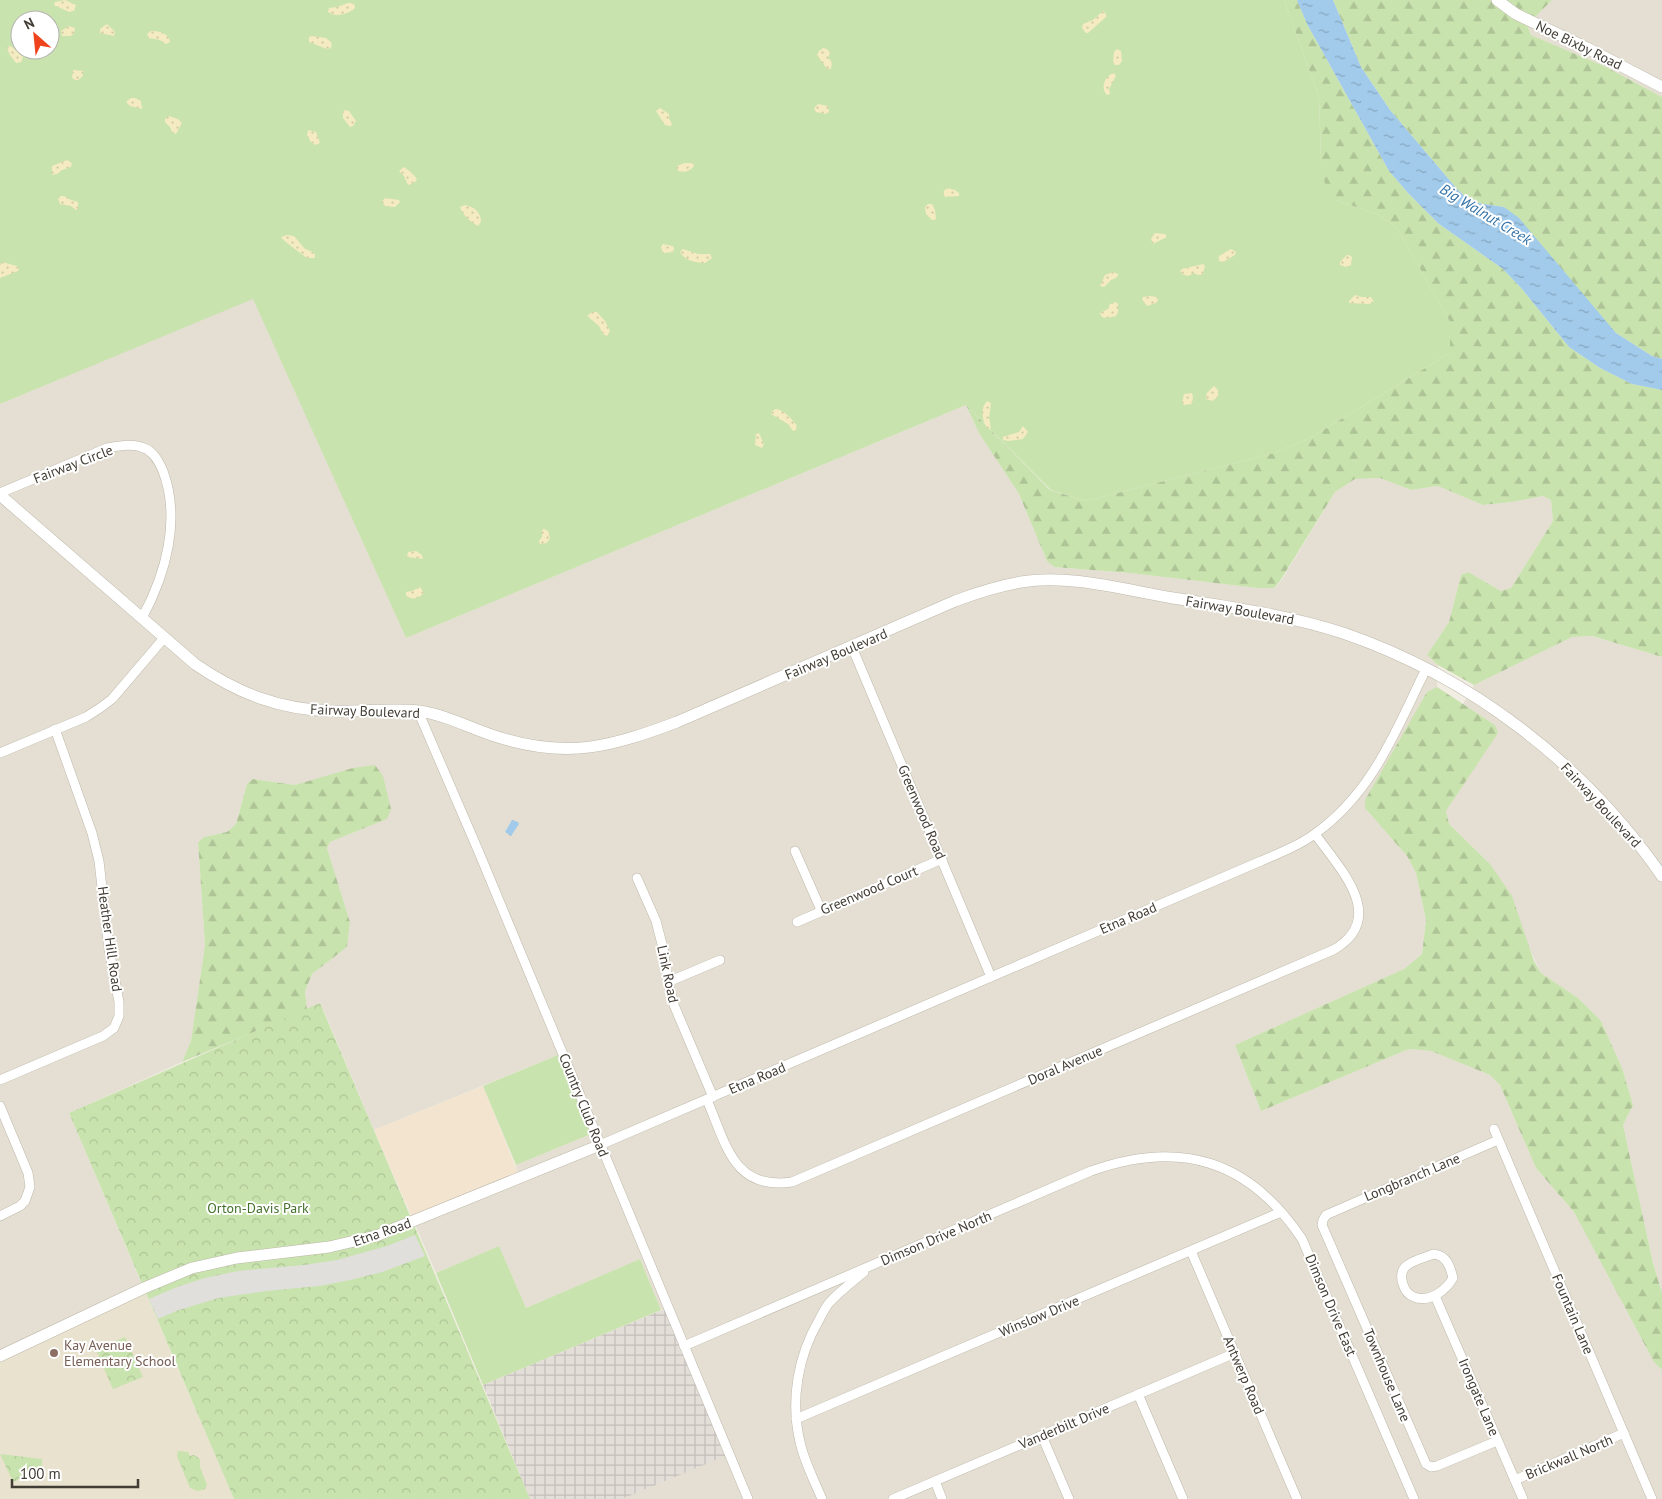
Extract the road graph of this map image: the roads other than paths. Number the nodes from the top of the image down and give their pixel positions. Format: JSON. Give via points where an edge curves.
{"nodes":[{"id":1,"x":1497,"y":0,"type":"edge"},
{"id":2,"x":1662,"y":87,"type":"edge"},
{"id":3,"x":0,"y":494,"type":"edge"},
{"id":4,"x":142,"y":618,"type":"junction"},
{"id":5,"x":164,"y":638,"type":"junction"},
{"id":6,"x":852,"y":647,"type":"junction"},
{"id":7,"x":1426,"y":670,"type":"junction"},
{"id":8,"x":418,"y":711,"type":"junction"},
{"id":9,"x":55,"y":730,"type":"junction"},
{"id":10,"x":0,"y":753,"type":"edge"},
{"id":11,"x":1315,"y":834,"type":"junction"},
{"id":12,"x":796,"y":851,"type":"dead end"},
{"id":13,"x":942,"y":859,"type":"junction"},
{"id":14,"x":1662,"y":876,"type":"edge"},
{"id":15,"x":637,"y":878,"type":"dead end"},
{"id":16,"x":821,"y":910,"type":"junction"},
{"id":17,"x":797,"y":922,"type":"dead end"},
{"id":18,"x":720,"y":960,"type":"dead end"},
{"id":19,"x":991,"y":977,"type":"junction"},
{"id":20,"x":668,"y":982,"type":"junction"},
{"id":21,"x":0,"y":1080,"type":"edge"},
{"id":22,"x":710,"y":1098,"type":"junction"},
{"id":23,"x":0,"y":1106,"type":"edge"},
{"id":24,"x":1494,"y":1129,"type":"dead end"},
{"id":25,"x":1498,"y":1140,"type":"junction"},
{"id":26,"x":600,"y":1145,"type":"junction"},
{"id":27,"x":1193,"y":1159,"type":"joint"},
{"id":28,"x":1281,"y":1212,"type":"junction"},
{"id":29,"x":1326,"y":1215,"type":"joint"},
{"id":30,"x":0,"y":1216,"type":"edge"},
{"id":31,"x":1191,"y":1251,"type":"junction"},
{"id":32,"x":869,"y":1267,"type":"junction"},
{"id":33,"x":1434,"y":1296,"type":"junction"},
{"id":34,"x":684,"y":1346,"type":"junction"},
{"id":35,"x":1235,"y":1353,"type":"junction"},
{"id":36,"x":0,"y":1356,"type":"edge"},
{"id":37,"x":1138,"y":1394,"type":"junction"},
{"id":38,"x":796,"y":1419,"type":"junction"},
{"id":39,"x":1624,"y":1433,"type":"junction"},
{"id":40,"x":1042,"y":1436,"type":"junction"},
{"id":41,"x":1497,"y":1441,"type":"junction"},
{"id":42,"x":1515,"y":1480,"type":"junction"},
{"id":43,"x":935,"y":1481,"type":"junction"},
{"id":44,"x":748,"y":1499,"type":"edge"},
{"id":45,"x":822,"y":1499,"type":"edge"},
{"id":46,"x":894,"y":1499,"type":"edge"},
{"id":47,"x":942,"y":1499,"type":"edge"},
{"id":48,"x":1069,"y":1499,"type":"edge"},
{"id":49,"x":1183,"y":1499,"type":"edge"},
{"id":50,"x":1297,"y":1499,"type":"edge"},
{"id":51,"x":1414,"y":1499,"type":"edge"},
{"id":52,"x":1523,"y":1499,"type":"edge"},
{"id":53,"x":1652,"y":1499,"type":"edge"}],
"edges":[{"from":1,"to":2,"type":"street","name":"Noe Bixby Road","via":[[1524,18]]},
{"from":3,"to":4,"type":"street","name":"Fairway Boulevard"},
{"from":3,"to":4,"type":"street","name":"Fairway Circle","via":[[106,448],[134,445],[152,452],[166,479],[172,520],[162,569]]},
{"from":4,"to":5,"type":"street","name":"Fairway Boulevard"},
{"from":5,"to":8,"type":"street","name":"Fairway Boulevard","via":[[195,664],[252,697],[314,710]]},
{"from":5,"to":9,"type":"street","via":[[112,699],[86,716]]},
{"from":6,"to":7,"type":"street","name":"Fairway Boulevard","via":[[973,595],[1006,585],[1050,580],[1086,583],[1302,622],[1376,646]]},
{"from":6,"to":8,"type":"street","name":"Fairway Boulevard","via":[[677,722],[635,738],[590,748],[565,749],[525,744]]},
{"from":6,"to":13,"type":"street","name":"Greenwood Road"},
{"from":7,"to":11,"type":"street","name":"Etna Road","via":[[1369,780],[1335,818]]},
{"from":7,"to":14,"type":"street","name":"Fairway Boulevard","via":[[1482,701],[1553,754],[1621,822]]},
{"from":8,"to":26,"type":"street","name":"Country Club Road"},
{"from":9,"to":10,"type":"street"},
{"from":9,"to":21,"type":"street","name":"Heather Hill Road","via":[[99,861],[119,1016],[114,1028],[103,1036]]},
{"from":11,"to":19,"type":"street","name":"Etna Road","via":[[1268,858]]},
{"from":11,"to":22,"type":"street","name":"Doral Avenue","via":[[1352,886],[1359,904],[1354,932],[1333,950],[792,1182],[768,1184],[746,1174],[731,1156]]},
{"from":12,"to":16,"type":"street"},
{"from":13,"to":16,"type":"street","name":"Greenwood Court"},
{"from":13,"to":19,"type":"street","name":"Greenwood Road"},
{"from":15,"to":20,"type":"street","name":"Link Road","via":[[664,948]]},
{"from":16,"to":17,"type":"street","name":"Greenwood Court"},
{"from":18,"to":20,"type":"street"},
{"from":19,"to":22,"type":"street","name":"Etna Road"},
{"from":20,"to":22,"type":"street","name":"Link Road","via":[[674,1006]]},
{"from":22,"to":26,"type":"street","name":"Etna Road"},
{"from":23,"to":30,"type":"street","via":[[28,1173],[30,1188],[20,1206]]},
{"from":24,"to":25,"type":"street","name":"Fountain Lane"},
{"from":25,"to":29,"type":"street","name":"Longbranch Lane"},
{"from":25,"to":39,"type":"street","name":"Fountain Lane"},
{"from":26,"to":34,"type":"street","name":"Country Club Road"},
{"from":26,"to":36,"type":"street","name":"Etna Road","via":[[376,1236],[329,1247],[236,1258],[192,1268]]},
{"from":27,"to":28,"type":"street","name":"Dimson Drive East","via":[[1226,1170],[1253,1186]]},
{"from":27,"to":32,"type":"street","name":"Dimson Drive North","via":[[1157,1156],[1115,1162]]},
{"from":28,"to":31,"type":"street","name":"Winslow Drive"},
{"from":28,"to":51,"type":"street","name":"Dimson Drive East","via":[[1308,1250]]},
{"from":29,"to":41,"type":"street","name":"Townhouse Lane","via":[[1322,1225],[1426,1464],[1437,1466]]},
{"from":31,"to":35,"type":"street","name":"Antwerp Road"},
{"from":31,"to":38,"type":"street","name":"Winslow Drive"},
{"from":32,"to":34,"type":"street","name":"Dimson Drive North"},
{"from":32,"to":38,"type":"street","via":[[829,1304],[810,1335],[796,1380]]},
{"from":33,"to":33,"type":"street","via":[[1413,1297],[1402,1281],[1406,1266],[1434,1254],[1441,1255],[1447,1262],[1453,1278]]},
{"from":33,"to":41,"type":"street","name":"Irongate Lane"},
{"from":34,"to":44,"type":"street","name":"Country Club Road"},
{"from":35,"to":37,"type":"street","name":"Vanderbilt Drive"},
{"from":35,"to":50,"type":"street","name":"Antwerp Road"},
{"from":37,"to":40,"type":"street","name":"Vanderbilt Drive"},
{"from":37,"to":49,"type":"street"},
{"from":38,"to":45,"type":"street","via":[[809,1470]]},
{"from":39,"to":42,"type":"street","name":"Brickwall North"},
{"from":39,"to":53,"type":"street","name":"Fountain Lane"},
{"from":40,"to":43,"type":"street","name":"Vanderbilt Drive"},
{"from":40,"to":48,"type":"street"},
{"from":41,"to":42,"type":"street","name":"Irongate Lane"},
{"from":42,"to":52,"type":"street","name":"Irongate Lane"},
{"from":43,"to":46,"type":"street","name":"Vanderbilt Drive"},
{"from":43,"to":47,"type":"street"}]}
